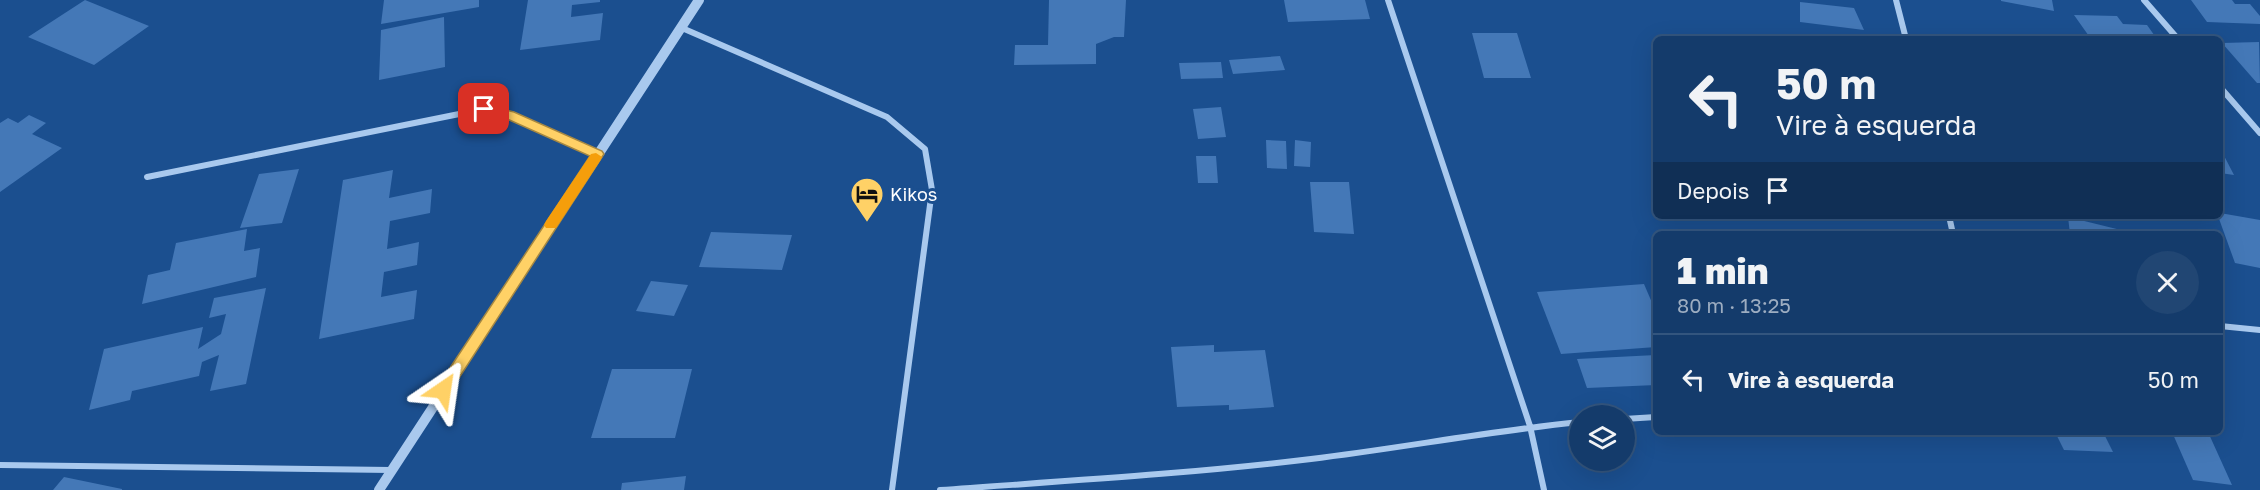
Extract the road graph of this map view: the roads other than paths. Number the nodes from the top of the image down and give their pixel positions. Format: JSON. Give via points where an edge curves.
{"nodes":[{"id":1,"x":699,"y":0,"type":"edge"},
{"id":2,"x":1388,"y":0,"type":"edge"},
{"id":3,"x":1896,"y":0,"type":"edge"},
{"id":4,"x":2144,"y":0,"type":"edge"},
{"id":5,"x":682,"y":28,"type":"junction"},
{"id":6,"x":1905,"y":36,"type":"edge"},
{"id":7,"x":2175,"y":36,"type":"edge"},
{"id":8,"x":2223,"y":90,"type":"edge"},
{"id":9,"x":2260,"y":133,"type":"edge"},
{"id":10,"x":598,"y":154,"type":"junction"},
{"id":11,"x":147,"y":177,"type":"dead end"},
{"id":12,"x":2223,"y":326,"type":"edge"},
{"id":13,"x":2260,"y":330,"type":"edge"},
{"id":14,"x":1653,"y":417,"type":"edge"},
{"id":15,"x":1635,"y":418,"type":"edge"},
{"id":16,"x":1569,"y":423,"type":"edge"},
{"id":17,"x":1530,"y":426,"type":"junction"},
{"id":18,"x":0,"y":465,"type":"edge"},
{"id":19,"x":392,"y":470,"type":"junction"},
{"id":20,"x":379,"y":490,"type":"edge"},
{"id":21,"x":892,"y":490,"type":"edge"},
{"id":22,"x":940,"y":490,"type":"edge"},
{"id":23,"x":1544,"y":490,"type":"edge"}],
"edges":[{"from":1,"to":5,"type":"street"},
{"from":2,"to":17,"type":"street"},
{"from":3,"to":6,"type":"street"},
{"from":4,"to":7,"type":"street"},
{"from":5,"to":10,"type":"street"},
{"from":5,"to":21,"type":"street","via":[[887,117],[925,149],[932,190]]},
{"from":8,"to":9,"type":"street"},
{"from":10,"to":11,"type":"street","via":[[510,115],[484,109]]},
{"from":10,"to":19,"type":"street"},
{"from":12,"to":13,"type":"street"},
{"from":14,"to":15,"type":"street"},
{"from":16,"to":17,"type":"street"},
{"from":17,"to":22,"type":"street","via":[[1360,453],[1171,473]]},
{"from":17,"to":23,"type":"street"},
{"from":18,"to":19,"type":"street"},
{"from":19,"to":20,"type":"street"}]}
